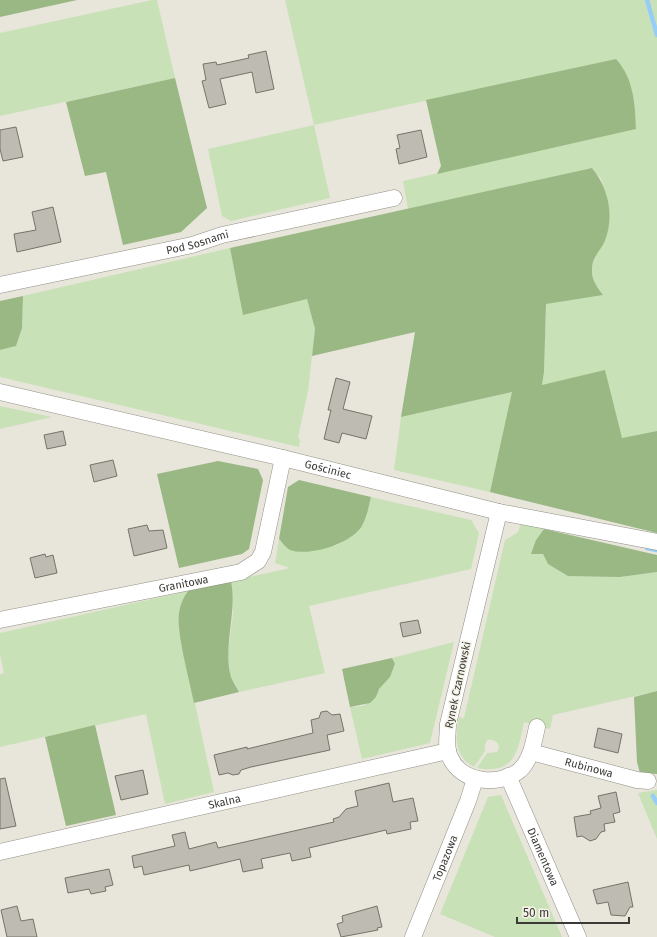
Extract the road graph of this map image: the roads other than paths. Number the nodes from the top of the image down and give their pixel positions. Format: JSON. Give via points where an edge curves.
{"nodes":[{"id":1,"x":394,"y":198,"type":"dead end"},
{"id":2,"x":0,"y":285,"type":"edge"},
{"id":3,"x":0,"y":392,"type":"edge"},
{"id":4,"x":283,"y":458,"type":"junction"},
{"id":5,"x":499,"y":512,"type":"junction"},
{"id":6,"x":657,"y":542,"type":"edge"},
{"id":7,"x":0,"y":620,"type":"edge"},
{"id":8,"x":537,"y":727,"type":"dead end"},
{"id":9,"x":448,"y":751,"type":"junction"},
{"id":10,"x":531,"y":752,"type":"junction"},
{"id":11,"x":508,"y":776,"type":"junction"},
{"id":12,"x":475,"y":779,"type":"junction"},
{"id":13,"x":648,"y":781,"type":"dead end"},
{"id":14,"x":0,"y":852,"type":"edge"},
{"id":15,"x":413,"y":937,"type":"edge"},
{"id":16,"x":578,"y":937,"type":"edge"}],
"edges":[{"from":1,"to":2,"type":"street","name":"Pod Sosnami","via":[[222,235],[192,245]]},
{"from":3,"to":4,"type":"street","name":"Gościniec"},
{"from":4,"to":5,"type":"street","name":"Gościniec"},
{"from":4,"to":7,"type":"street","name":"Granitowa","via":[[263,552],[253,566],[241,572]]},
{"from":5,"to":6,"type":"street","name":"Gościniec"},
{"from":5,"to":9,"type":"street","name":"Rynek Czarnowski","via":[[448,724]]},
{"from":8,"to":10,"type":"street"},
{"from":9,"to":12,"type":"street","via":[[457,767]]},
{"from":9,"to":14,"type":"street","name":"Skalna"},
{"from":10,"to":11,"type":"street","via":[[520,769]]},
{"from":10,"to":13,"type":"street","name":"Rubinowa"},
{"from":11,"to":12,"type":"street","via":[[491,781]]},
{"from":11,"to":16,"type":"street","name":"Diamentowa"},
{"from":12,"to":15,"type":"street","name":"Topazowa"}]}
